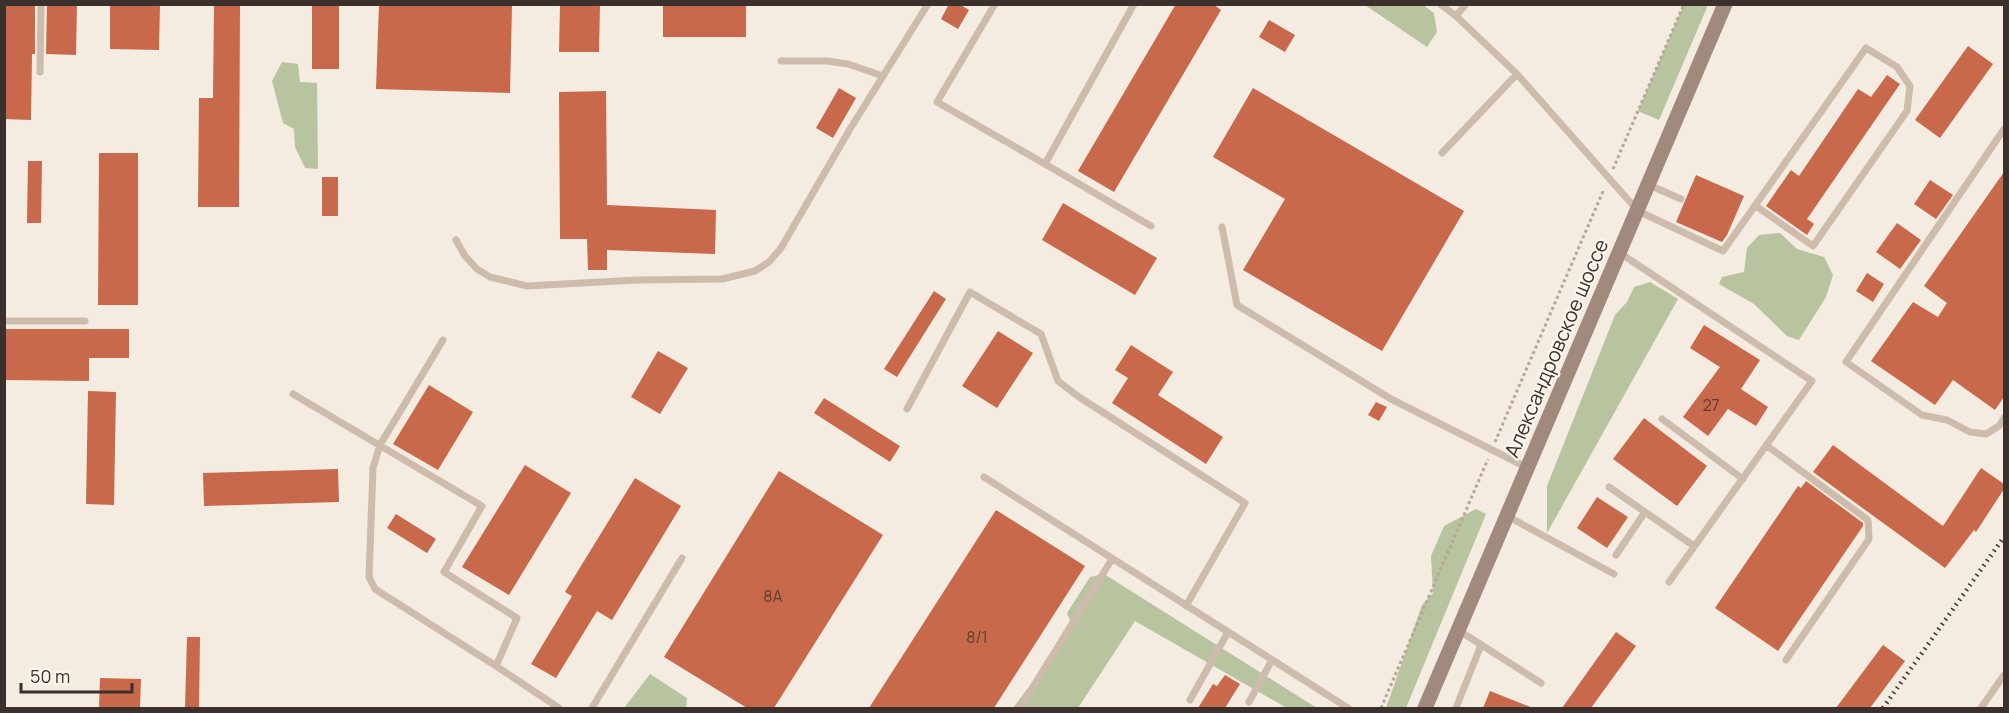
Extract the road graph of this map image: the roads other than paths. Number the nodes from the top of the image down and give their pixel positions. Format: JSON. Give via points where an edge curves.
{"nodes":[{"id":1,"x":41,"y":4,"type":"edge"},
{"id":2,"x":928,"y":4,"type":"edge"},
{"id":3,"x":995,"y":4,"type":"edge"},
{"id":4,"x":1134,"y":4,"type":"edge"},
{"id":5,"x":1440,"y":4,"type":"edge"},
{"id":6,"x":1466,"y":4,"type":"edge"},
{"id":7,"x":1725,"y":4,"type":"edge"},
{"id":8,"x":1456,"y":16,"type":"junction"},
{"id":9,"x":781,"y":61,"type":"dead end"},
{"id":10,"x":40,"y":72,"type":"dead end"},
{"id":11,"x":1517,"y":74,"type":"junction"},
{"id":12,"x":883,"y":76,"type":"junction"},
{"id":13,"x":2004,"y":129,"type":"edge"},
{"id":14,"x":1442,"y":153,"type":"dead end"},
{"id":15,"x":1045,"y":164,"type":"junction"},
{"id":16,"x":1649,"y":185,"type":"junction"},
{"id":17,"x":1681,"y":199,"type":"dead end"},
{"id":18,"x":1755,"y":206,"type":"junction"},
{"id":19,"x":1638,"y":211,"type":"junction"},
{"id":20,"x":1151,"y":226,"type":"dead end"},
{"id":21,"x":1222,"y":227,"type":"dead end"},
{"id":22,"x":456,"y":240,"type":"dead end"},
{"id":23,"x":1620,"y":253,"type":"junction"},
{"id":24,"x":4,"y":321,"type":"edge"},
{"id":25,"x":85,"y":321,"type":"dead end"},
{"id":26,"x":443,"y":340,"type":"dead end"},
{"id":27,"x":293,"y":394,"type":"dead end"},
{"id":28,"x":907,"y":409,"type":"dead end"},
{"id":29,"x":2004,"y":418,"type":"edge"},
{"id":30,"x":1662,"y":419,"type":"dead end"},
{"id":31,"x":1766,"y":445,"type":"junction"},
{"id":32,"x":380,"y":446,"type":"junction"},
{"id":33,"x":1528,"y":468,"type":"junction"},
{"id":34,"x":984,"y":477,"type":"dead end"},
{"id":35,"x":1743,"y":479,"type":"junction"},
{"id":36,"x":1609,"y":487,"type":"dead end"},
{"id":37,"x":1645,"y":512,"type":"junction"},
{"id":38,"x":1507,"y":516,"type":"junction"},
{"id":39,"x":1695,"y":546,"type":"junction"},
{"id":40,"x":1616,"y":555,"type":"dead end"},
{"id":41,"x":682,"y":558,"type":"dead end"},
{"id":42,"x":1112,"y":559,"type":"junction"},
{"id":43,"x":1614,"y":574,"type":"dead end"},
{"id":44,"x":1669,"y":582,"type":"dead end"},
{"id":45,"x":1186,"y":606,"type":"junction"},
{"id":46,"x":1458,"y":630,"type":"junction"},
{"id":47,"x":1228,"y":632,"type":"junction"},
{"id":48,"x":1481,"y":645,"type":"junction"},
{"id":49,"x":1272,"y":660,"type":"junction"},
{"id":50,"x":1785,"y":660,"type":"dead end"},
{"id":51,"x":496,"y":666,"type":"junction"},
{"id":52,"x":2004,"y":675,"type":"edge"},
{"id":53,"x":1541,"y":683,"type":"dead end"},
{"id":54,"x":1190,"y":700,"type":"dead end"},
{"id":55,"x":1249,"y":702,"type":"dead end"},
{"id":56,"x":559,"y":708,"type":"edge"},
{"id":57,"x":592,"y":708,"type":"edge"},
{"id":58,"x":1020,"y":708,"type":"edge"},
{"id":59,"x":1348,"y":708,"type":"edge"},
{"id":60,"x":1425,"y":708,"type":"edge"},
{"id":61,"x":1456,"y":708,"type":"edge"},
{"id":62,"x":1981,"y":708,"type":"edge"}],
"edges":[{"from":1,"to":10,"type":"lane"},
{"from":2,"to":12,"type":"lane"},
{"from":3,"to":15,"type":"lane","via":[[937,102]]},
{"from":4,"to":15,"type":"lane"},
{"from":5,"to":8,"type":"lane"},
{"from":6,"to":8,"type":"lane"},
{"from":7,"to":16,"type":"main road","name":"Александровское шоссе"},
{"from":8,"to":11,"type":"lane"},
{"from":9,"to":12,"type":"lane","via":[[848,64]]},
{"from":11,"to":14,"type":"lane"},
{"from":11,"to":19,"type":"lane"},
{"from":12,"to":22,"type":"lane","via":[[781,248],[755,271],[722,279],[527,286],[490,277],[477,269]]},
{"from":13,"to":29,"type":"lane","via":[[1846,362],[1922,415],[1986,434]]},
{"from":15,"to":20,"type":"lane"},
{"from":16,"to":17,"type":"lane"},
{"from":16,"to":19,"type":"main road","name":"Александровское шоссе"},
{"from":18,"to":18,"type":"lane","via":[[1866,48],[1897,67],[1910,86],[1907,111],[1813,246]]},
{"from":18,"to":19,"type":"lane","via":[[1724,251]]},
{"from":19,"to":23,"type":"main road","name":"Александровское шоссе"},
{"from":21,"to":33,"type":"lane","via":[[1237,305],[1391,399]]},
{"from":23,"to":31,"type":"lane","via":[[1812,381]]},
{"from":23,"to":33,"type":"main road","name":"Александровское шоссе"},
{"from":24,"to":25,"type":"lane"},
{"from":26,"to":32,"type":"lane"},
{"from":27,"to":32,"type":"lane"},
{"from":28,"to":45,"type":"lane","via":[[970,292],[1041,334],[1058,381],[1245,503]]},
{"from":30,"to":35,"type":"lane"},
{"from":31,"to":35,"type":"lane"},
{"from":31,"to":50,"type":"lane","via":[[1868,520],[1869,539]]},
{"from":32,"to":51,"type":"lane","via":[[373,468],[370,532],[369,577],[375,590]]},
{"from":32,"to":51,"type":"lane","via":[[482,506],[444,572],[517,618]]},
{"from":33,"to":38,"type":"main road","name":"Александровское шоссе"},
{"from":34,"to":42,"type":"lane"},
{"from":35,"to":39,"type":"lane"},
{"from":36,"to":37,"type":"lane"},
{"from":37,"to":39,"type":"lane"},
{"from":37,"to":40,"type":"lane"},
{"from":38,"to":43,"type":"lane"},
{"from":38,"to":46,"type":"main road","name":"Александровское шоссе"},
{"from":39,"to":44,"type":"lane"},
{"from":41,"to":57,"type":"lane"},
{"from":42,"to":45,"type":"lane"},
{"from":42,"to":58,"type":"lane"},
{"from":45,"to":47,"type":"lane"},
{"from":46,"to":48,"type":"lane"},
{"from":46,"to":60,"type":"main road","name":"Александровское шоссе"},
{"from":47,"to":49,"type":"lane"},
{"from":47,"to":54,"type":"lane"},
{"from":48,"to":53,"type":"lane"},
{"from":48,"to":61,"type":"lane"},
{"from":49,"to":55,"type":"lane"},
{"from":49,"to":59,"type":"lane"},
{"from":51,"to":56,"type":"lane"},
{"from":52,"to":62,"type":"lane"}]}
